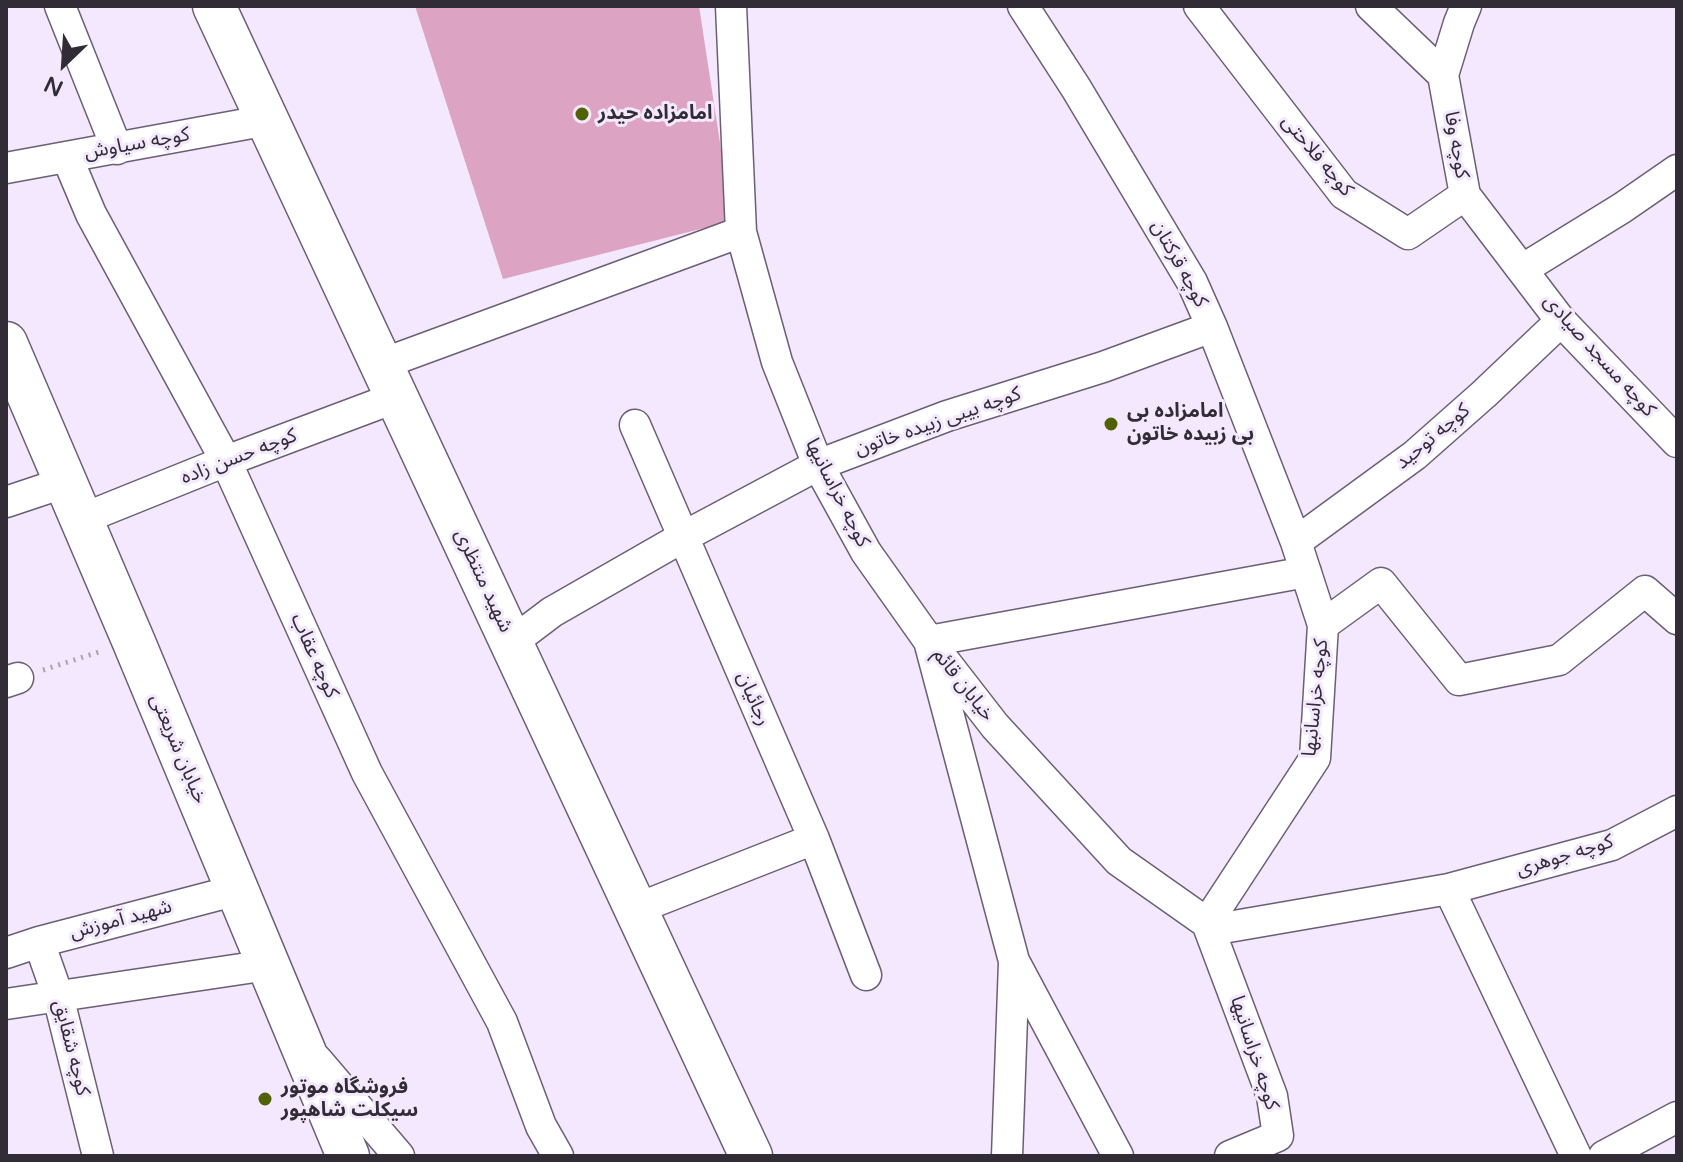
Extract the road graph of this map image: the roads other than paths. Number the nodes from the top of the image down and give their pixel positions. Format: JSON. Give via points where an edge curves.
{"nodes":[{"id":1,"x":60,"y":6,"type":"edge"},
{"id":2,"x":731,"y":6,"type":"edge"},
{"id":3,"x":1023,"y":6,"type":"edge"},
{"id":4,"x":1199,"y":6,"type":"edge"},
{"id":5,"x":1371,"y":6,"type":"edge"},
{"id":6,"x":1466,"y":6,"type":"edge"},
{"id":7,"x":221,"y":8,"type":"edge"},
{"id":8,"x":1443,"y":75,"type":"junction"},
{"id":9,"x":268,"y":120,"type":"junction"},
{"id":10,"x":117,"y":149,"type":"junction"},
{"id":11,"x":67,"y":157,"type":"junction"},
{"id":12,"x":6,"y":168,"type":"edge"},
{"id":13,"x":1677,"y":170,"type":"edge"},
{"id":14,"x":1465,"y":195,"type":"junction"},
{"id":15,"x":741,"y":232,"type":"junction"},
{"id":16,"x":1523,"y":269,"type":"junction"},
{"id":17,"x":1561,"y":321,"type":"junction"},
{"id":18,"x":1212,"y":327,"type":"junction"},
{"id":19,"x":6,"y":343,"type":"edge"},
{"id":20,"x":389,"y":380,"type":"junction"},
{"id":21,"x":635,"y":425,"type":"dead end"},
{"id":22,"x":1677,"y":442,"type":"edge"},
{"id":23,"x":226,"y":461,"type":"junction"},
{"id":24,"x":818,"y":465,"type":"junction"},
{"id":25,"x":74,"y":501,"type":"junction"},
{"id":26,"x":6,"y":502,"type":"edge"},
{"id":27,"x":683,"y":537,"type":"junction"},
{"id":28,"x":1296,"y":542,"type":"junction"},
{"id":29,"x":1306,"y":572,"type":"junction"},
{"id":30,"x":1677,"y":619,"type":"edge"},
{"id":31,"x":1323,"y":625,"type":"junction"},
{"id":32,"x":929,"y":641,"type":"junction"},
{"id":33,"x":511,"y":643,"type":"junction"},
{"id":34,"x":1677,"y":811,"type":"edge"},
{"id":35,"x":814,"y":839,"type":"junction"},
{"id":36,"x":1449,"y":889,"type":"junction"},
{"id":37,"x":237,"y":890,"type":"junction"},
{"id":38,"x":636,"y":909,"type":"junction"},
{"id":39,"x":1209,"y":927,"type":"junction"},
{"id":40,"x":39,"y":942,"type":"junction"},
{"id":41,"x":6,"y":953,"type":"edge"},
{"id":42,"x":1014,"y":961,"type":"junction"},
{"id":43,"x":268,"y":965,"type":"junction"},
{"id":44,"x":866,"y":975,"type":"dead end"},
{"id":45,"x":58,"y":996,"type":"junction"},
{"id":46,"x":6,"y":1004,"type":"edge"},
{"id":47,"x":300,"y":1040,"type":"junction"},
{"id":48,"x":1677,"y":1117,"type":"edge"},
{"id":49,"x":1281,"y":1146,"type":"edge"},
{"id":50,"x":98,"y":1156,"type":"edge"},
{"id":51,"x":348,"y":1156,"type":"edge"},
{"id":52,"x":399,"y":1156,"type":"edge"},
{"id":53,"x":558,"y":1156,"type":"edge"},
{"id":54,"x":751,"y":1156,"type":"edge"},
{"id":55,"x":1007,"y":1156,"type":"edge"},
{"id":56,"x":1118,"y":1156,"type":"edge"},
{"id":57,"x":1230,"y":1156,"type":"edge"},
{"id":58,"x":1576,"y":1156,"type":"edge"},
{"id":59,"x":1604,"y":1156,"type":"edge"}],
"edges":[{"from":1,"to":10,"type":"street"},
{"from":2,"to":15,"type":"street","name":"کوچه خراسانیها"},
{"from":3,"to":18,"type":"street","name":"کوچه قرکتان","via":[[1192,282]]},
{"from":4,"to":14,"type":"street","name":"کوچه فلاحتی","via":[[1344,194],[1408,234]]},
{"from":5,"to":8,"type":"street"},
{"from":6,"to":8,"type":"street","name":"کوچه وفا"},
{"from":7,"to":9,"type":"street","name":"شهید منتظری"},
{"from":8,"to":14,"type":"street","name":"کوچه وفا"},
{"from":9,"to":10,"type":"street","name":"کوچه سیاوش"},
{"from":9,"to":20,"type":"street","name":"شهید منتظری"},
{"from":10,"to":11,"type":"street","name":"کوچه سیاوش"},
{"from":11,"to":12,"type":"street","name":"کوچه سیاوش"},
{"from":11,"to":23,"type":"street","name":"کوچه عقاب","via":[[91,214]]},
{"from":13,"to":16,"type":"street"},
{"from":14,"to":16,"type":"street","name":"کوچه وفا"},
{"from":15,"to":20,"type":"street","name":"کوچه حسن زاده"},
{"from":15,"to":24,"type":"street","name":"کوچه خراسانیها","via":[[777,362]]},
{"from":16,"to":17,"type":"street","name":"کوچه مسجد صیادی"},
{"from":17,"to":22,"type":"street","name":"کوچه مسجد صیادی"},
{"from":17,"to":28,"type":"street","name":"کوچه توحید","via":[[1415,455]]},
{"from":18,"to":24,"type":"street","name":"کوچه بیبی زبیده خاتون"},
{"from":18,"to":28,"type":"street","name":"کوچه قرکتان"},
{"from":19,"to":25,"type":"street","name":"خیابان شریعتی"},
{"from":20,"to":23,"type":"street","name":"کوچه حسن زاده"},
{"from":20,"to":33,"type":"street","name":"شهید منتظری"},
{"from":21,"to":27,"type":"street","name":"رجائیان"},
{"from":23,"to":25,"type":"street","name":"کوچه حسن زاده"},
{"from":23,"to":53,"type":"street","name":"کوچه عقاب","via":[[367,773],[502,1022],[541,1126]]},
{"from":24,"to":27,"type":"street","name":"کوچه بیبی زبیده خاتون"},
{"from":24,"to":32,"type":"street","name":"کوچه خراسانیها","via":[[866,552]]},
{"from":25,"to":26,"type":"street","name":"کوچه حسن زاده"},
{"from":25,"to":37,"type":"street","name":"خیابان شریعتی"},
{"from":27,"to":33,"type":"street","name":"کوچه بیبی زبیده خاتون","via":[[552,612]]},
{"from":27,"to":35,"type":"street","name":"رجائیان"},
{"from":28,"to":29,"type":"street","name":"کوچه خراسانبها"},
{"from":29,"to":31,"type":"street","name":"کوچه خراسانبها"},
{"from":29,"to":32,"type":"street","name":"خیابان قائم"},
{"from":30,"to":31,"type":"street","via":[[1645,591],[1559,660],[1459,680],[1381,583]]},
{"from":31,"to":39,"type":"street","name":"کوچه خراسانبها","via":[[1315,758]]},
{"from":32,"to":39,"type":"street","name":"خیابان قائم","via":[[995,726],[1119,861]]},
{"from":32,"to":42,"type":"street","name":"کوچه خراسانیها"},
{"from":33,"to":38,"type":"street","name":"شهید منتظری"},
{"from":34,"to":36,"type":"street","name":"کوچه جوهری","via":[[1612,845]]},
{"from":35,"to":38,"type":"street"},
{"from":35,"to":44,"type":"street","name":"رجائیان"},
{"from":36,"to":39,"type":"street","name":"کوچه جوهری"},
{"from":36,"to":58,"type":"street"},
{"from":37,"to":40,"type":"street","name":"شهید آموزش"},
{"from":37,"to":43,"type":"street","name":"خیابان شریعتی"},
{"from":38,"to":54,"type":"street","name":"شهید منتظری"},
{"from":39,"to":49,"type":"street","name":"کوچه خراسانیها","via":[[1272,1096]]},
{"from":40,"to":41,"type":"street","name":"شهید آموزش"},
{"from":40,"to":45,"type":"street","name":"کوچه شقایق"},
{"from":42,"to":55,"type":"street"},
{"from":42,"to":56,"type":"street"},
{"from":43,"to":45,"type":"street"},
{"from":43,"to":47,"type":"street","name":"خیابان شریعتی"},
{"from":45,"to":46,"type":"street"},
{"from":45,"to":50,"type":"street","name":"کوچه شقایق"},
{"from":47,"to":51,"type":"street","name":"خیابان شریعتی"},
{"from":47,"to":52,"type":"street"},
{"from":48,"to":59,"type":"street"},
{"from":49,"to":57,"type":"street","name":"کوچه خراسانیها"}]}
